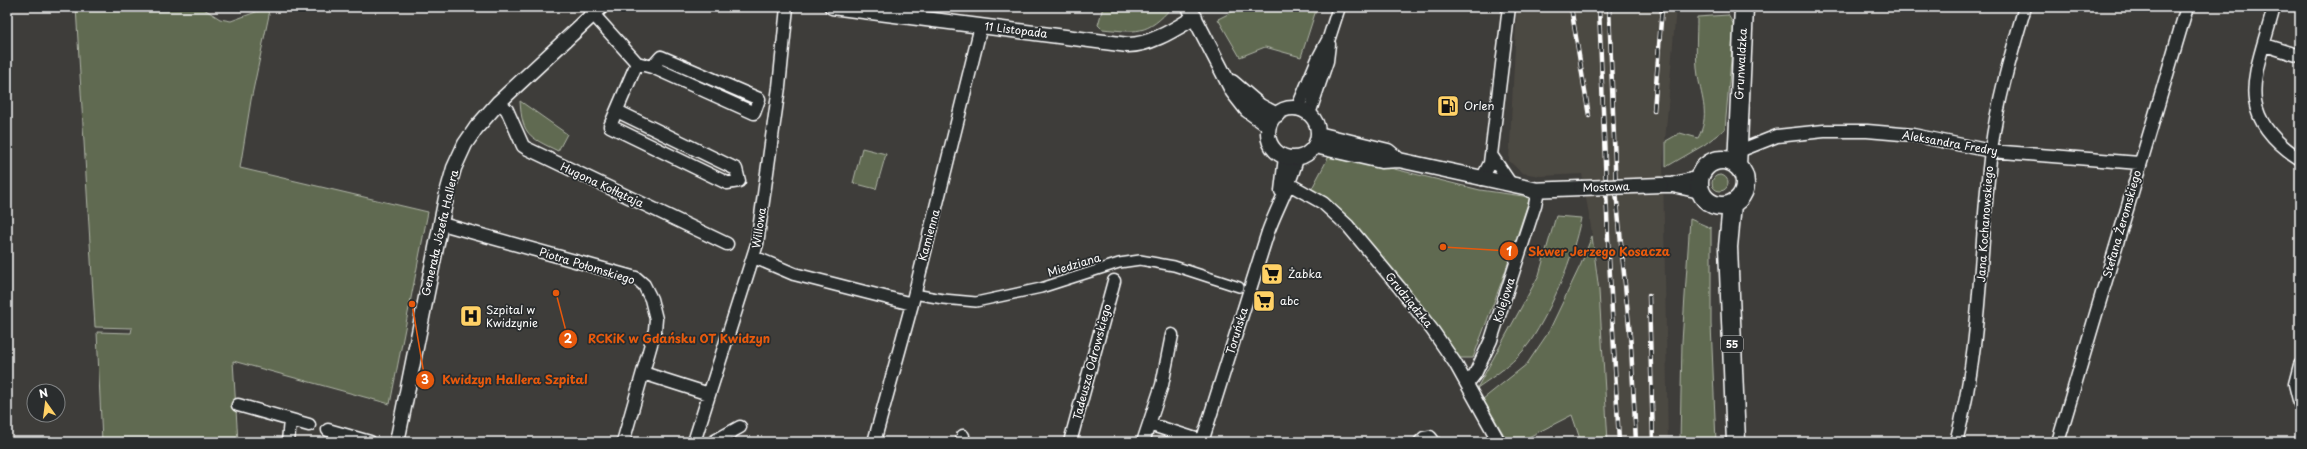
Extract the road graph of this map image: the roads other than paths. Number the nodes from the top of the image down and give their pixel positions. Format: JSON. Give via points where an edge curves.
{"nodes":[{"id":1,"x":787,"y":7,"type":"edge"},
{"id":2,"x":832,"y":7,"type":"edge"},
{"id":3,"x":1339,"y":7,"type":"edge"},
{"id":4,"x":1509,"y":7,"type":"edge"},
{"id":5,"x":1744,"y":7,"type":"edge"},
{"id":6,"x":2025,"y":7,"type":"edge"},
{"id":7,"x":2187,"y":7,"type":"edge"},
{"id":8,"x":2274,"y":7,"type":"edge"},
{"id":9,"x":597,"y":11,"type":"edge"},
{"id":10,"x":1192,"y":12,"type":"edge"},
{"id":11,"x":981,"y":26,"type":"junction"},
{"id":12,"x":2264,"y":45,"type":"junction"},
{"id":13,"x":2300,"y":56,"type":"edge"},
{"id":14,"x":637,"y":63,"type":"junction"},
{"id":15,"x":652,"y":67,"type":"junction"},
{"id":16,"x":499,"y":102,"type":"junction"},
{"id":17,"x":617,"y":111,"type":"junction"},
{"id":18,"x":1303,"y":112,"type":"junction"},
{"id":19,"x":1273,"y":120,"type":"junction"},
{"id":20,"x":1316,"y":140,"type":"junction"},
{"id":21,"x":1991,"y":151,"type":"junction"},
{"id":22,"x":1491,"y":154,"type":"junction"},
{"id":23,"x":1291,"y":157,"type":"junction"},
{"id":24,"x":1732,"y":159,"type":"junction"},
{"id":25,"x":2300,"y":159,"type":"edge"},
{"id":26,"x":2140,"y":163,"type":"junction"},
{"id":27,"x":1482,"y":179,"type":"junction"},
{"id":28,"x":1510,"y":183,"type":"junction"},
{"id":29,"x":1289,"y":184,"type":"junction"},
{"id":30,"x":1700,"y":184,"type":"junction"},
{"id":31,"x":1538,"y":190,"type":"junction"},
{"id":32,"x":1281,"y":198,"type":"junction"},
{"id":33,"x":1725,"y":205,"type":"junction"},
{"id":34,"x":442,"y":224,"type":"junction"},
{"id":35,"x":727,"y":244,"type":"dead end"},
{"id":36,"x":754,"y":257,"type":"junction"},
{"id":37,"x":1114,"y":281,"type":"dead end"},
{"id":38,"x":1239,"y":287,"type":"dead end"},
{"id":39,"x":913,"y":299,"type":"junction"},
{"id":40,"x":1172,"y":335,"type":"dead end"},
{"id":41,"x":2300,"y":365,"type":"edge"},
{"id":42,"x":643,"y":373,"type":"junction"},
{"id":43,"x":1467,"y":384,"type":"junction"},
{"id":44,"x":710,"y":394,"type":"junction"},
{"id":45,"x":2300,"y":404,"type":"edge"},
{"id":46,"x":238,"y":405,"type":"dead end"},
{"id":47,"x":290,"y":420,"type":"junction"},
{"id":48,"x":1149,"y":424,"type":"junction"},
{"id":49,"x":309,"y":425,"type":"dead end"},
{"id":50,"x":740,"y":427,"type":"dead end"},
{"id":51,"x":328,"y":430,"type":"dead end"},
{"id":52,"x":1202,"y":441,"type":"edge"},
{"id":53,"x":288,"y":442,"type":"edge"},
{"id":54,"x":370,"y":442,"type":"edge"},
{"id":55,"x":397,"y":442,"type":"edge"},
{"id":56,"x":623,"y":442,"type":"edge"},
{"id":57,"x":694,"y":442,"type":"edge"},
{"id":58,"x":713,"y":442,"type":"edge"},
{"id":59,"x":874,"y":442,"type":"edge"},
{"id":60,"x":1070,"y":442,"type":"edge"},
{"id":61,"x":1143,"y":442,"type":"edge"},
{"id":62,"x":1420,"y":442,"type":"edge"},
{"id":63,"x":1434,"y":442,"type":"edge"},
{"id":64,"x":1499,"y":442,"type":"edge"},
{"id":65,"x":1736,"y":442,"type":"edge"},
{"id":66,"x":1956,"y":442,"type":"edge"},
{"id":67,"x":2058,"y":442,"type":"edge"}],
"edges":[{"from":1,"to":36,"type":"street","name":"Willowa"},
{"from":2,"to":11,"type":"street","name":"11 Listopada"},
{"from":3,"to":18,"type":"street","via":[[1329,38],[1327,61]]},
{"from":4,"to":22,"type":"street"},
{"from":5,"to":24,"type":"main road","name":"Grunwaldzka"},
{"from":6,"to":21,"type":"street","name":"Jana Kochanowskiego","via":[[2008,63]]},
{"from":7,"to":26,"type":"street","name":"Stefana Żeromskiego"},
{"from":8,"to":12,"type":"street"},
{"from":9,"to":14,"type":"street"},
{"from":9,"to":16,"type":"street","name":"Generała Józefa Hallera"},
{"from":10,"to":11,"type":"street","name":"11 Listopada","via":[[1138,45]]},
{"from":10,"to":19,"type":"street","via":[[1239,102]]},
{"from":11,"to":39,"type":"street","name":"Kamienna"},
{"from":12,"to":13,"type":"street"},
{"from":12,"to":25,"type":"street","via":[[2254,86],[2256,109],[2267,130]]},
{"from":14,"to":15,"type":"street"},
{"from":14,"to":17,"type":"street"},
{"from":15,"to":15,"type":"street","via":[[740,107],[754,113],[759,99],[660,57]]},
{"from":16,"to":34,"type":"street","name":"Generała Józefa Hallera","via":[[465,144],[451,180]]},
{"from":16,"to":35,"type":"street","name":"Hugona Kołłątaja","via":[[507,110],[526,148]]},
{"from":17,"to":17,"type":"street","via":[[610,126],[727,183],[739,181],[736,169]]},
{"from":18,"to":19,"type":"street","via":[[1283,111]]},
{"from":18,"to":20,"type":"street","via":[[1314,120]]},
{"from":19,"to":23,"type":"street","via":[[1268,134],[1273,148]]},
{"from":20,"to":23,"type":"street","via":[[1310,152]]},
{"from":20,"to":27,"type":"street","name":"Mostowa","via":[[1388,152],[1399,160]]},
{"from":21,"to":24,"type":"street","name":"Aleksandra Fredry","via":[[1913,135],[1824,131],[1777,136]]},
{"from":21,"to":26,"type":"street","name":"Aleksandra Fredry"},
{"from":21,"to":66,"type":"street","name":"Jana Kochanowskiego","via":[[1976,346]]},
{"from":22,"to":27,"type":"street","via":[[1490,163]]},
{"from":22,"to":28,"type":"street"},
{"from":23,"to":29,"type":"street","name":"Toruńska"},
{"from":23,"to":32,"type":"street","name":"Toruńska"},
{"from":24,"to":30,"type":"main road","via":[[1707,166]]},
{"from":24,"to":33,"type":"main road","via":[[1742,173],[1744,186],[1739,198]]},
{"from":26,"to":67,"type":"street","name":"Stefana Żeromskiego"},
{"from":27,"to":28,"type":"street","name":"Mostowa"},
{"from":27,"to":31,"type":"street","name":"Mostowa","via":[[1491,186],[1510,190]]},
{"from":28,"to":31,"type":"street","name":"Mostowa"},
{"from":29,"to":32,"type":"street","name":"Toruńska"},
{"from":29,"to":43,"type":"street","name":"Grudziądzka","via":[[1323,203],[1348,226],[1433,330]]},
{"from":30,"to":31,"type":"street","name":"Mostowa","bridge":true},
{"from":30,"to":33,"type":"main road","via":[[1704,198]]},
{"from":31,"to":43,"type":"street","name":"Kolejowa","via":[[1491,340],[1475,374]]},
{"from":32,"to":52,"type":"street","name":"Toruńska"},
{"from":33,"to":65,"type":"main road","number":"55"},
{"from":34,"to":42,"type":"street","name":"Piotra Połomskiego","via":[[636,278],[644,285],[656,319]]},
{"from":34,"to":55,"type":"street","name":"Generała Józefa Hallera"},
{"from":36,"to":39,"type":"street","via":[[794,274]]},
{"from":36,"to":44,"type":"street","name":"Willowa"},
{"from":37,"to":60,"type":"street","name":"Tadeusza Odrowskiego"},
{"from":38,"to":39,"type":"street","name":"Miedziana","via":[[1174,266],[1140,260],[1119,263],[1041,288],[976,302]]},
{"from":39,"to":59,"type":"street","name":"Kamienna"},
{"from":40,"to":48,"type":"street","via":[[1162,385]]},
{"from":41,"to":45,"type":"street","via":[[2295,384]]},
{"from":42,"to":44,"type":"street"},
{"from":42,"to":56,"type":"street","name":"Piotra Połomskiego"},
{"from":43,"to":64,"type":"street","name":"Grudziądzka"},
{"from":44,"to":57,"type":"street","name":"Willowa"},
{"from":46,"to":47,"type":"street"},
{"from":47,"to":49,"type":"street"},
{"from":47,"to":53,"type":"street"},
{"from":48,"to":52,"type":"street"},
{"from":48,"to":61,"type":"street"},
{"from":50,"to":58,"type":"street"},
{"from":51,"to":54,"type":"street"},
{"from":62,"to":63,"type":"street","via":[[1424,438],[1430,438]]}]}
